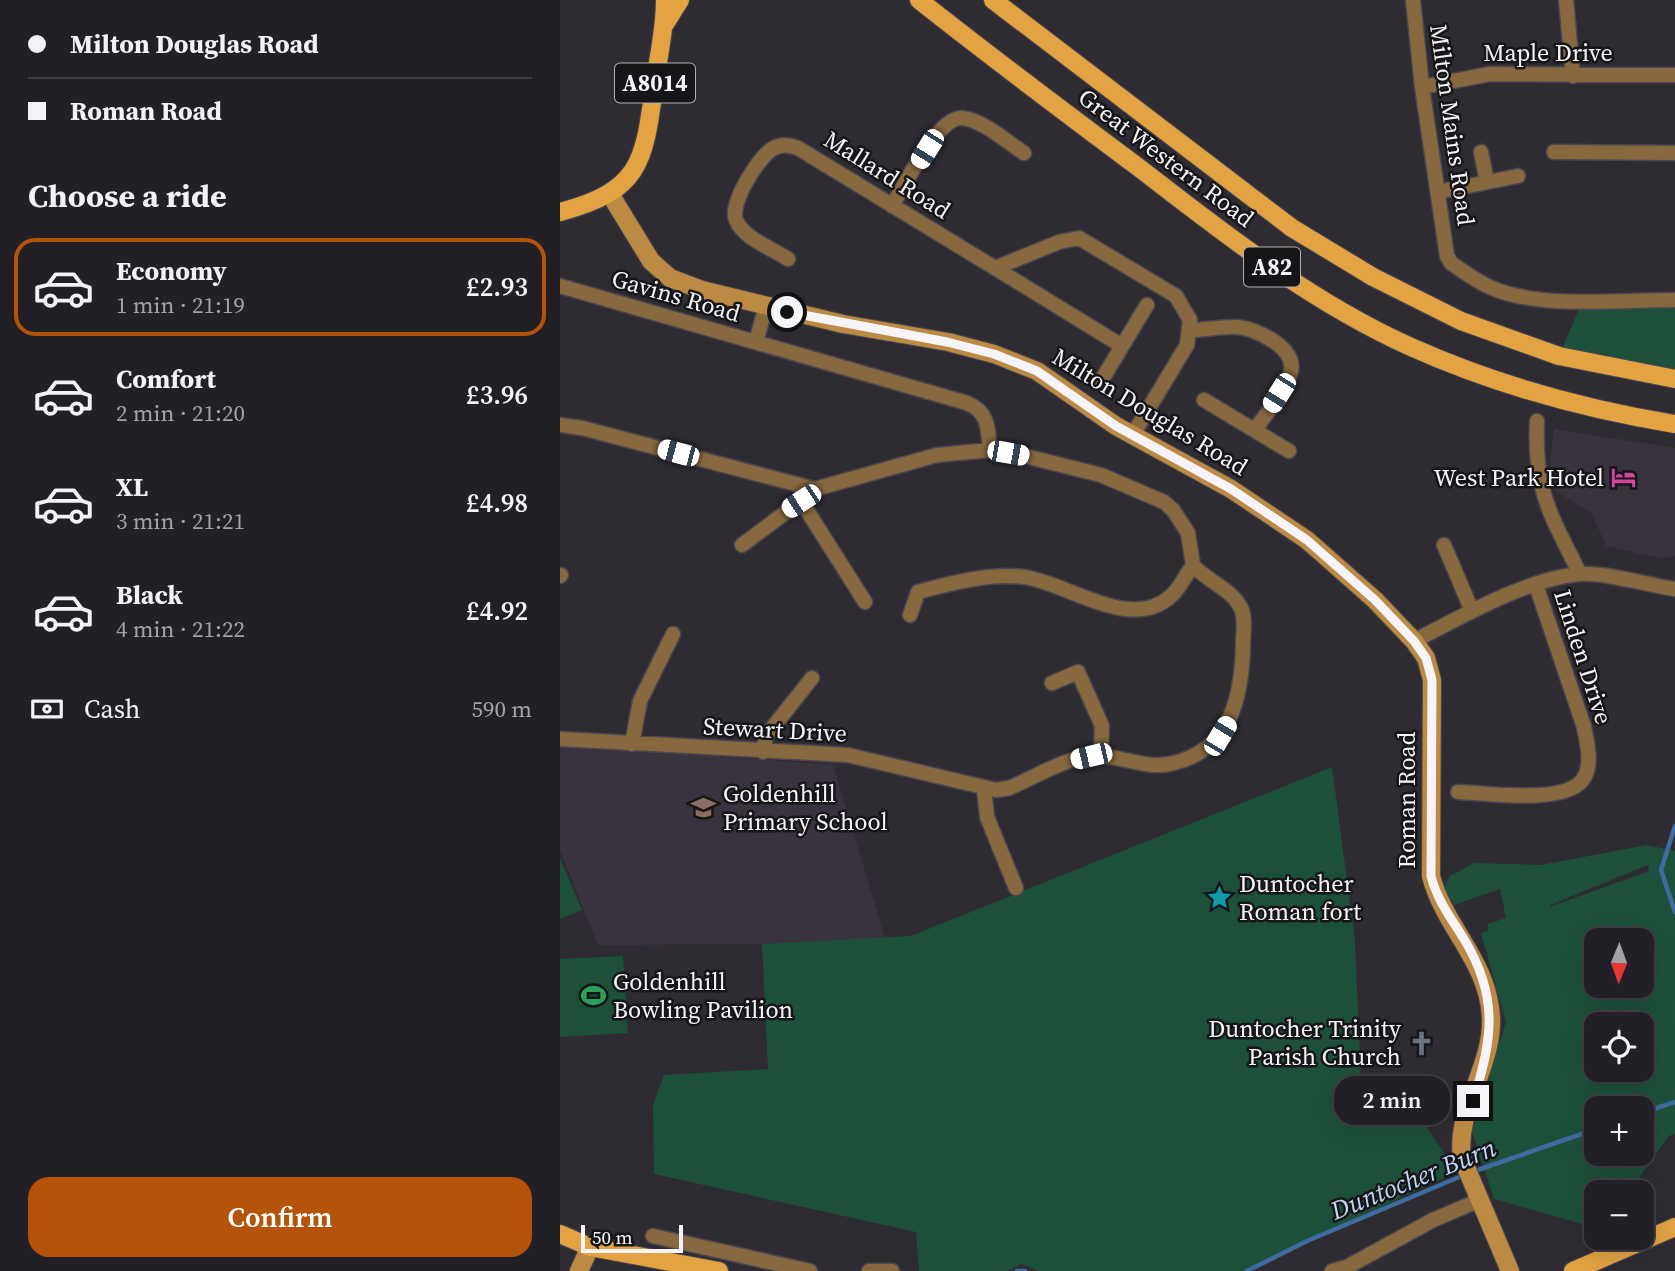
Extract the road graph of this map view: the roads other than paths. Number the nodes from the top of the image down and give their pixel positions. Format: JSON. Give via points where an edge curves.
{"nodes":[{"id":1,"x":665,"y":0,"type":"edge"},
{"id":2,"x":680,"y":0,"type":"edge"},
{"id":3,"x":919,"y":0,"type":"edge"},
{"id":4,"x":993,"y":0,"type":"edge"},
{"id":5,"x":1413,"y":0,"type":"edge"},
{"id":6,"x":1566,"y":0,"type":"edge"},
{"id":7,"x":665,"y":24,"type":"junction"},
{"id":8,"x":1675,"y":75,"type":"edge"},
{"id":9,"x":1573,"y":76,"type":"junction"},
{"id":10,"x":1422,"y":87,"type":"junction"},
{"id":11,"x":1482,"y":152,"type":"dead end"},
{"id":12,"x":1553,"y":152,"type":"dead end"},
{"id":13,"x":1024,"y":153,"type":"dead end"},
{"id":14,"x":1675,"y":153,"type":"edge"},
{"id":15,"x":1518,"y":176,"type":"dead end"},
{"id":16,"x":1487,"y":182,"type":"junction"},
{"id":17,"x":1438,"y":192,"type":"junction"},
{"id":18,"x":610,"y":194,"type":"junction"},
{"id":19,"x":892,"y":206,"type":"junction"},
{"id":20,"x":560,"y":212,"type":"edge"},
{"id":21,"x":788,"y":259,"type":"dead end"},
{"id":22,"x":995,"y":268,"type":"junction"},
{"id":23,"x":560,"y":286,"type":"edge"},
{"id":24,"x":1675,"y":300,"type":"edge"},
{"id":25,"x":1147,"y":305,"type":"dead end"},
{"id":26,"x":766,"y":306,"type":"junction"},
{"id":27,"x":1190,"y":330,"type":"junction"},
{"id":28,"x":756,"y":342,"type":"junction"},
{"id":29,"x":1122,"y":346,"type":"junction"},
{"id":30,"x":1675,"y":379,"type":"edge"},
{"id":31,"x":1101,"y":381,"type":"dead end"},
{"id":32,"x":1204,"y":400,"type":"dead end"},
{"id":33,"x":1536,"y":421,"type":"dead end"},
{"id":34,"x":1675,"y":424,"type":"edge"},
{"id":35,"x":560,"y":425,"type":"edge"},
{"id":36,"x":1255,"y":430,"type":"junction"},
{"id":37,"x":1132,"y":436,"type":"junction"},
{"id":38,"x":990,"y":450,"type":"junction"},
{"id":39,"x":1289,"y":451,"type":"dead end"},
{"id":40,"x":797,"y":490,"type":"junction"},
{"id":41,"x":742,"y":545,"type":"dead end"},
{"id":42,"x":1444,"y":545,"type":"dead end"},
{"id":43,"x":1193,"y":565,"type":"junction"},
{"id":44,"x":1580,"y":574,"type":"junction"},
{"id":45,"x":1536,"y":585,"type":"junction"},
{"id":46,"x":1675,"y":589,"type":"edge"},
{"id":47,"x":865,"y":602,"type":"dead end"},
{"id":48,"x":1472,"y":611,"type":"junction"},
{"id":49,"x":910,"y":615,"type":"dead end"},
{"id":50,"x":673,"y":634,"type":"dead end"},
{"id":51,"x":1414,"y":641,"type":"junction"},
{"id":52,"x":812,"y":678,"type":"dead end"},
{"id":53,"x":1052,"y":683,"type":"dead end"},
{"id":54,"x":560,"y":739,"type":"edge"},
{"id":55,"x":632,"y":744,"type":"junction"},
{"id":56,"x":763,"y":752,"type":"junction"},
{"id":57,"x":1101,"y":755,"type":"junction"},
{"id":58,"x":984,"y":789,"type":"junction"},
{"id":59,"x":1458,"y":792,"type":"dead end"},
{"id":60,"x":1016,"y":888,"type":"dead end"},
{"id":61,"x":1478,"y":1195,"type":"junction"},
{"id":62,"x":1675,"y":1227,"type":"edge"},
{"id":63,"x":560,"y":1234,"type":"edge"},
{"id":64,"x":653,"y":1236,"type":"dead end"},
{"id":65,"x":590,"y":1247,"type":"junction"},
{"id":66,"x":579,"y":1271,"type":"edge"},
{"id":67,"x":719,"y":1271,"type":"edge"},
{"id":68,"x":810,"y":1271,"type":"edge"},
{"id":69,"x":869,"y":1271,"type":"edge"},
{"id":70,"x":892,"y":1271,"type":"edge"},
{"id":71,"x":1332,"y":1271,"type":"edge"},
{"id":72,"x":1510,"y":1271,"type":"edge"},
{"id":73,"x":1573,"y":1271,"type":"edge"}],
"edges":[{"from":1,"to":7,"type":"main road","number":"A8014"},
{"from":2,"to":7,"type":"main road","number":"A8014"},
{"from":3,"to":34,"type":"main road","name":"Great Western Road","number":"A82","via":[[1219,229],[1322,300],[1476,374],[1589,408]]},
{"from":4,"to":30,"type":"main road","name":"Great Western Road","number":"A82","via":[[1292,228],[1373,277],[1461,321],[1559,356]]},
{"from":5,"to":10,"type":"street","name":"Milton Mains Road"},
{"from":6,"to":9,"type":"street"},
{"from":7,"to":18,"type":"main road","number":"A8014","via":[[642,155],[632,175]]},
{"from":8,"to":9,"type":"street","name":"Maple Drive"},
{"from":9,"to":10,"type":"street","name":"Maple Drive","via":[[1490,74]]},
{"from":10,"to":17,"type":"street","name":"Milton Mains Road"},
{"from":11,"to":16,"type":"street"},
{"from":12,"to":14,"type":"street"},
{"from":13,"to":19,"type":"street","via":[[978,123],[952,120],[939,130]]},
{"from":15,"to":16,"type":"street"},
{"from":16,"to":17,"type":"street"},
{"from":17,"to":24,"type":"street","name":"Milton Mains Road","via":[[1447,256],[1473,279],[1542,300]]},
{"from":18,"to":20,"type":"main road","number":"A8014"},
{"from":18,"to":26,"type":"street","name":"Milton Douglas Road","via":[[660,271],[692,287]]},
{"from":19,"to":21,"type":"street","name":"Mallard Road","via":[[798,148],[773,148],[736,198],[735,219],[747,233]]},
{"from":19,"to":22,"type":"street","name":"Mallard Road"},
{"from":22,"to":27,"type":"street","via":[[1070,239],[1086,239],[1176,296],[1190,320]]},
{"from":22,"to":29,"type":"street","name":"Mallard Road"},
{"from":23,"to":28,"type":"street","name":"Gavins Road"},
{"from":25,"to":29,"type":"street"},
{"from":26,"to":28,"type":"street"},
{"from":26,"to":37,"type":"street","name":"Milton Douglas Road","via":[[994,354],[1045,376]]},
{"from":27,"to":36,"type":"street","via":[[1251,330],[1291,357],[1291,374]]},
{"from":27,"to":37,"type":"street","via":[[1184,352]]},
{"from":28,"to":38,"type":"street","name":"Gavins Road","via":[[975,406],[986,418]]},
{"from":29,"to":31,"type":"street"},
{"from":32,"to":36,"type":"street"},
{"from":33,"to":44,"type":"street","via":[[1535,463],[1543,499]]},
{"from":35,"to":40,"type":"street"},
{"from":36,"to":39,"type":"street"},
{"from":37,"to":51,"type":"street","name":"Milton Douglas Road","via":[[1289,526],[1332,560]]},
{"from":38,"to":40,"type":"street","via":[[908,461],[822,489]]},
{"from":38,"to":43,"type":"street","via":[[1073,467],[1152,495],[1183,522]]},
{"from":40,"to":41,"type":"street"},
{"from":40,"to":47,"type":"street"},
{"from":42,"to":48,"type":"street"},
{"from":43,"to":49,"type":"street","via":[[1172,595],[1139,611],[1114,607],[1045,581],[1002,577],[918,592]]},
{"from":43,"to":57,"type":"street","name":"Stewart Drive","via":[[1234,598],[1242,613],[1242,670],[1235,710],[1220,736],[1185,760],[1155,765]]},
{"from":44,"to":45,"type":"street"},
{"from":44,"to":46,"type":"street"},
{"from":45,"to":48,"type":"street"},
{"from":45,"to":59,"type":"street","name":"Linden Drive","via":[[1584,727],[1588,746],[1585,776],[1577,787],[1560,795]]},
{"from":48,"to":51,"type":"street"},
{"from":50,"to":55,"type":"street","via":[[640,701]]},
{"from":51,"to":61,"type":"street","name":"Roman Road","via":[[1426,658],[1432,680],[1431,876],[1439,902],[1474,958],[1490,1006],[1490,1034],[1464,1127],[1462,1158]]},
{"from":52,"to":56,"type":"street","via":[[766,736]]},
{"from":53,"to":57,"type":"street","via":[[1078,672],[1102,726]]},
{"from":54,"to":55,"type":"street","name":"Stewart Drive"},
{"from":55,"to":56,"type":"street","name":"Stewart Drive"},
{"from":56,"to":58,"type":"street","name":"Stewart Drive","via":[[848,755]]},
{"from":57,"to":58,"type":"street","name":"Stewart Drive","via":[[1077,759],[1009,789]]},
{"from":58,"to":60,"type":"street","via":[[987,817]]},
{"from":61,"to":71,"type":"street"},
{"from":61,"to":72,"type":"street","name":"Roman Road"},
{"from":62,"to":73,"type":"main road"},
{"from":63,"to":65,"type":"main road"},
{"from":64,"to":68,"type":"street"},
{"from":65,"to":66,"type":"street"},
{"from":65,"to":67,"type":"main road"},
{"from":69,"to":70,"type":"street"}]}
